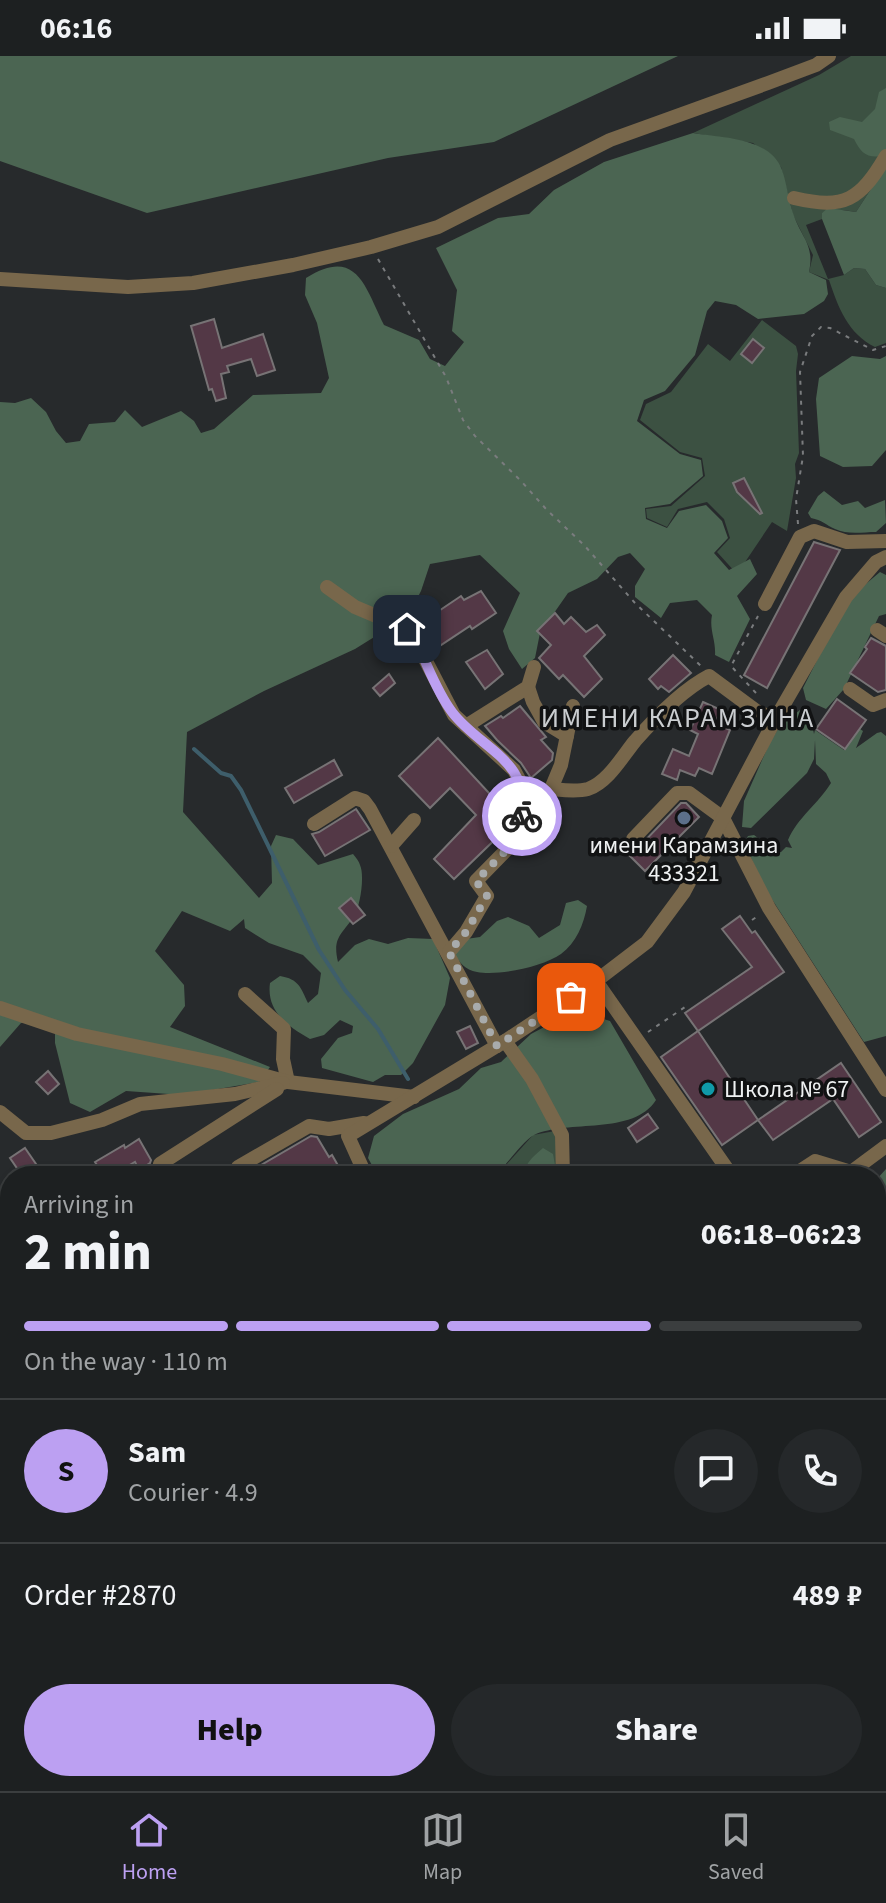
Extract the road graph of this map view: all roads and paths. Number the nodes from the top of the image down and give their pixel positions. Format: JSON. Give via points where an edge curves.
{"nodes":[{"id":1,"x":829,"y":56,"type":"edge"},
{"id":2,"x":886,"y":156,"type":"edge"},
{"id":3,"x":794,"y":198,"type":"dead end"},
{"id":4,"x":376,"y":256,"type":"dead end"},
{"id":5,"x":0,"y":279,"type":"edge"},
{"id":6,"x":886,"y":346,"type":"edge"},
{"id":7,"x":800,"y":537,"type":"junction"},
{"id":8,"x":886,"y":541,"type":"edge"},
{"id":9,"x":886,"y":557,"type":"edge"},
{"id":10,"x":327,"y":587,"type":"dead end"},
{"id":11,"x":765,"y":604,"type":"joint"},
{"id":12,"x":534,"y":667,"type":"dead end"},
{"id":13,"x":709,"y":676,"type":"junction"},
{"id":14,"x":528,"y":687,"type":"junction"},
{"id":15,"x":850,"y":689,"type":"dead end"},
{"id":16,"x":761,"y":698,"type":"dead end"},
{"id":17,"x":886,"y":700,"type":"edge"},
{"id":18,"x":573,"y":706,"type":"dead end"},
{"id":19,"x":776,"y":718,"type":"junction"},
{"id":20,"x":466,"y":726,"type":"junction"},
{"id":21,"x":567,"y":736,"type":"junction"},
{"id":22,"x":551,"y":789,"type":"junction"},
{"id":23,"x":524,"y":808,"type":"junction"},
{"id":24,"x":723,"y":818,"type":"junction"},
{"id":25,"x":414,"y":820,"type":"dead end"},
{"id":26,"x":314,"y":824,"type":"dead end"},
{"id":27,"x":633,"y":839,"type":"dead end"},
{"id":28,"x":391,"y":846,"type":"junction"},
{"id":29,"x":449,"y":952,"type":"junction"},
{"id":30,"x":596,"y":981,"type":"junction"},
{"id":31,"x":245,"y":994,"type":"dead end"},
{"id":32,"x":688,"y":1005,"type":"dead end"},
{"id":33,"x":0,"y":1008,"type":"edge"},
{"id":34,"x":637,"y":1040,"type":"junction"},
{"id":35,"x":501,"y":1043,"type":"junction"},
{"id":36,"x":288,"y":1082,"type":"junction"},
{"id":37,"x":886,"y":1090,"type":"edge"},
{"id":38,"x":415,"y":1097,"type":"junction"},
{"id":39,"x":0,"y":1112,"type":"edge"},
{"id":40,"x":372,"y":1121,"type":"junction"},
{"id":41,"x":886,"y":1146,"type":"edge"},
{"id":42,"x":160,"y":1164,"type":"dead end"},
{"id":43,"x":240,"y":1166,"type":"edge"},
{"id":44,"x":362,"y":1166,"type":"edge"},
{"id":45,"x":563,"y":1166,"type":"edge"},
{"id":46,"x":725,"y":1166,"type":"edge"},
{"id":47,"x":807,"y":1166,"type":"edge"},
{"id":48,"x":829,"y":1166,"type":"edge"},
{"id":49,"x":862,"y":1166,"type":"edge"}],
"edges":[{"from":1,"to":5,"type":"street","via":[[610,140],[438,227],[371,247],[193,283],[128,287]]},
{"from":2,"to":3,"type":"street","via":[[869,185],[854,196],[827,203]]},
{"from":4,"to":13,"type":"path","via":[[475,436]]},
{"from":6,"to":7,"type":"path","via":[[873,350],[830,328],[821,327],[812,336],[800,372]]},
{"from":7,"to":8,"type":"street","via":[[814,531],[847,542]]},
{"from":7,"to":11,"type":"street"},
{"from":9,"to":19,"type":"street","via":[[846,597]]},
{"from":10,"to":20,"type":"street","via":[[355,607],[407,629],[446,704]]},
{"from":11,"to":16,"type":"path","via":[[731,666]]},
{"from":12,"to":14,"type":"street"},
{"from":13,"to":19,"type":"street","via":[[759,713]]},
{"from":13,"to":22,"type":"street","via":[[693,684],[591,788]]},
{"from":14,"to":20,"type":"street"},
{"from":14,"to":21,"type":"street","via":[[544,722]]},
{"from":15,"to":17,"type":"street","via":[[873,705]]},
{"from":18,"to":21,"type":"street"},
{"from":19,"to":24,"type":"street"},
{"from":20,"to":23,"type":"street","via":[[514,770]]},
{"from":21,"to":22,"type":"street"},
{"from":22,"to":23,"type":"street"},
{"from":23,"to":29,"type":"street","via":[[518,838],[476,881],[487,896]]},
{"from":24,"to":27,"type":"street","via":[[689,793],[677,793]]},
{"from":24,"to":30,"type":"street","via":[[684,892],[647,942]]},
{"from":24,"to":37,"type":"street","via":[[767,906]]},
{"from":25,"to":28,"type":"street"},
{"from":26,"to":28,"type":"street","via":[[355,798],[370,809]]},
{"from":28,"to":29,"type":"street"},
{"from":29,"to":35,"type":"street"},
{"from":30,"to":34,"type":"street"},
{"from":30,"to":35,"type":"street"},
{"from":31,"to":36,"type":"street","via":[[284,1029]]},
{"from":32,"to":34,"type":"path"},
{"from":33,"to":36,"type":"street","via":[[77,1034]]},
{"from":34,"to":46,"type":"street"},
{"from":35,"to":38,"type":"street"},
{"from":35,"to":45,"type":"street","via":[[532,1079],[562,1135]]},
{"from":36,"to":38,"type":"street"},
{"from":36,"to":39,"type":"street","via":[[235,1094],[140,1104],[51,1133],[26,1133]]},
{"from":36,"to":42,"type":"street"},
{"from":38,"to":40,"type":"street"},
{"from":40,"to":43,"type":"street","via":[[329,1129],[309,1126]]},
{"from":40,"to":44,"type":"street","via":[[348,1136]]},
{"from":41,"to":49,"type":"street"},
{"from":47,"to":48,"type":"street","via":[[815,1161]]}]}
